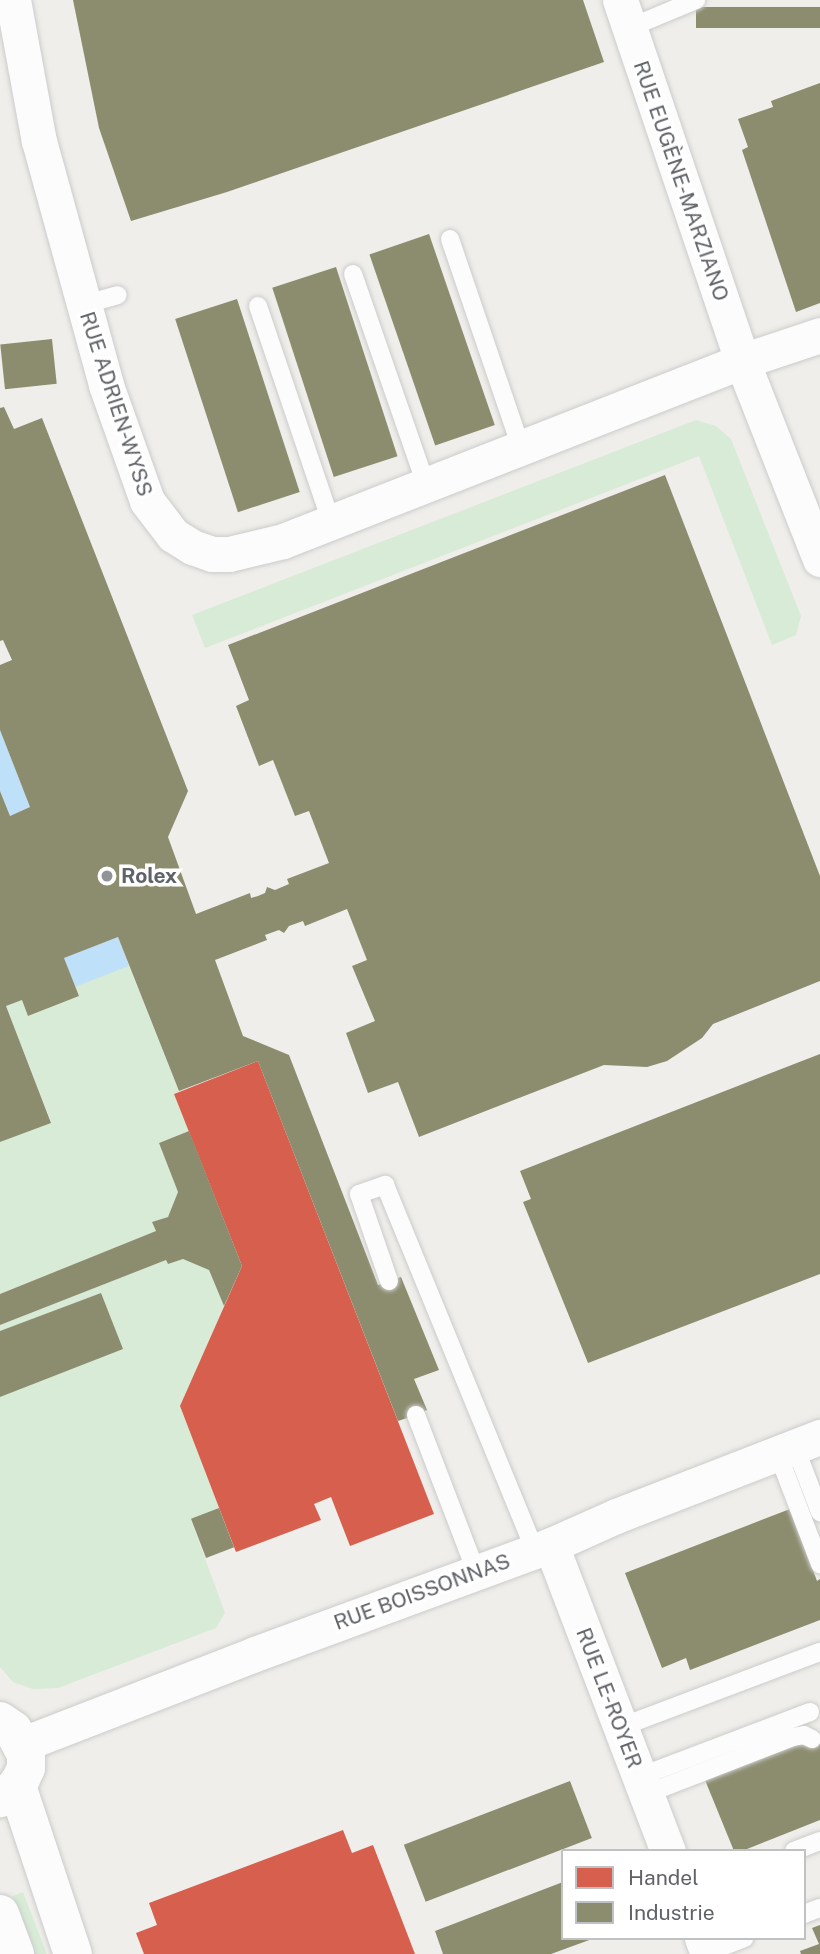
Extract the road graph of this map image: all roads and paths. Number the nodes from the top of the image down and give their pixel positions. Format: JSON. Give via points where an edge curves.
{"nodes":[{"id":1,"x":13,"y":0,"type":"edge"},
{"id":2,"x":696,"y":0,"type":"edge"},
{"id":3,"x":624,"y":14,"type":"edge"},
{"id":4,"x":450,"y":239,"type":"dead end"},
{"id":5,"x":353,"y":274,"type":"dead end"},
{"id":6,"x":118,"y":295,"type":"dead end"},
{"id":7,"x":83,"y":305,"type":"junction"},
{"id":8,"x":258,"y":306,"type":"dead end"},
{"id":9,"x":820,"y":335,"type":"edge"},
{"id":10,"x":743,"y":362,"type":"junction"},
{"id":11,"x":521,"y":448,"type":"junction"},
{"id":12,"x":426,"y":485,"type":"junction"},
{"id":13,"x":331,"y":522,"type":"junction"},
{"id":14,"x":820,"y":559,"type":"edge"},
{"id":15,"x":389,"y":1281,"type":"dead end"},
{"id":16,"x":416,"y":1415,"type":"dead end"},
{"id":17,"x":798,"y":1446,"type":"edge"},
{"id":18,"x":820,"y":1512,"type":"edge"},
{"id":19,"x":543,"y":1548,"type":"junction"},
{"id":20,"x":820,"y":1564,"type":"edge"},
{"id":21,"x":476,"y":1572,"type":"junction"},
{"id":22,"x":820,"y":1652,"type":"edge"},
{"id":23,"x":810,"y":1712,"type":"dead end"},
{"id":24,"x":621,"y":1727,"type":"junction"},
{"id":25,"x":11,"y":1732,"type":"edge"},
{"id":26,"x":811,"y":1739,"type":"dead end"},
{"id":27,"x":643,"y":1786,"type":"junction"},
{"id":28,"x":8,"y":1792,"type":"edge"},
{"id":29,"x":820,"y":1841,"type":"edge"},
{"id":30,"x":667,"y":1849,"type":"edge"},
{"id":31,"x":799,"y":1849,"type":"edge"},
{"id":32,"x":0,"y":1914,"type":"edge"},
{"id":33,"x":736,"y":1940,"type":"edge"},
{"id":34,"x":706,"y":1948,"type":"edge"},
{"id":35,"x":15,"y":1954,"type":"edge"},
{"id":36,"x":73,"y":1954,"type":"edge"}],
"edges":[{"from":1,"to":7,"type":"street","name":"RUE ADRIEN-WYSS","via":[[39,141]]},
{"from":2,"to":3,"type":"lane"},
{"from":3,"to":10,"type":"street","name":"RUE EUGÈNE-MARZIANO"},
{"from":4,"to":11,"type":"lane"},
{"from":5,"to":12,"type":"lane"},
{"from":6,"to":7,"type":"lane"},
{"from":7,"to":13,"type":"street","name":"RUE ADRIEN-WYSS","via":[[138,480],[147,501],[173,535],[212,554],[229,554],[272,545]]},
{"from":8,"to":13,"type":"lane"},
{"from":9,"to":10,"type":"street"},
{"from":10,"to":11,"type":"street","name":"RUE ADRIEN-WYSS"},
{"from":10,"to":14,"type":"street","name":"RUE EUGÈNE-MARZIANO"},
{"from":11,"to":12,"type":"street","name":"RUE ADRIEN-WYSS"},
{"from":12,"to":13,"type":"street","name":"RUE ADRIEN-WYSS"},
{"from":15,"to":19,"type":"lane","via":[[359,1194],[385,1185]]},
{"from":16,"to":21,"type":"lane"},
{"from":17,"to":18,"type":"lane"},
{"from":17,"to":19,"type":"street","name":"RUE BOISSONNAS"},
{"from":17,"to":20,"type":"lane"},
{"from":19,"to":21,"type":"street","name":"RUE BOISSONNAS"},
{"from":19,"to":24,"type":"street","name":"RUE LE-ROYER"},
{"from":21,"to":25,"type":"street","name":"RUE BOISSONNAS"},
{"from":22,"to":24,"type":"lane"},
{"from":23,"to":27,"type":"lane"},
{"from":24,"to":27,"type":"street","name":"RUE LE-ROYER"},
{"from":25,"to":28,"type":"main road","via":[[26,1768]]},
{"from":26,"to":27,"type":"lane","via":[[793,1737]]},
{"from":27,"to":30,"type":"street","name":"RUE LE-ROYER"},
{"from":28,"to":36,"type":"main road"},
{"from":29,"to":31,"type":"lane"},
{"from":32,"to":35,"type":"main road"},
{"from":33,"to":34,"type":"lane"}]}
